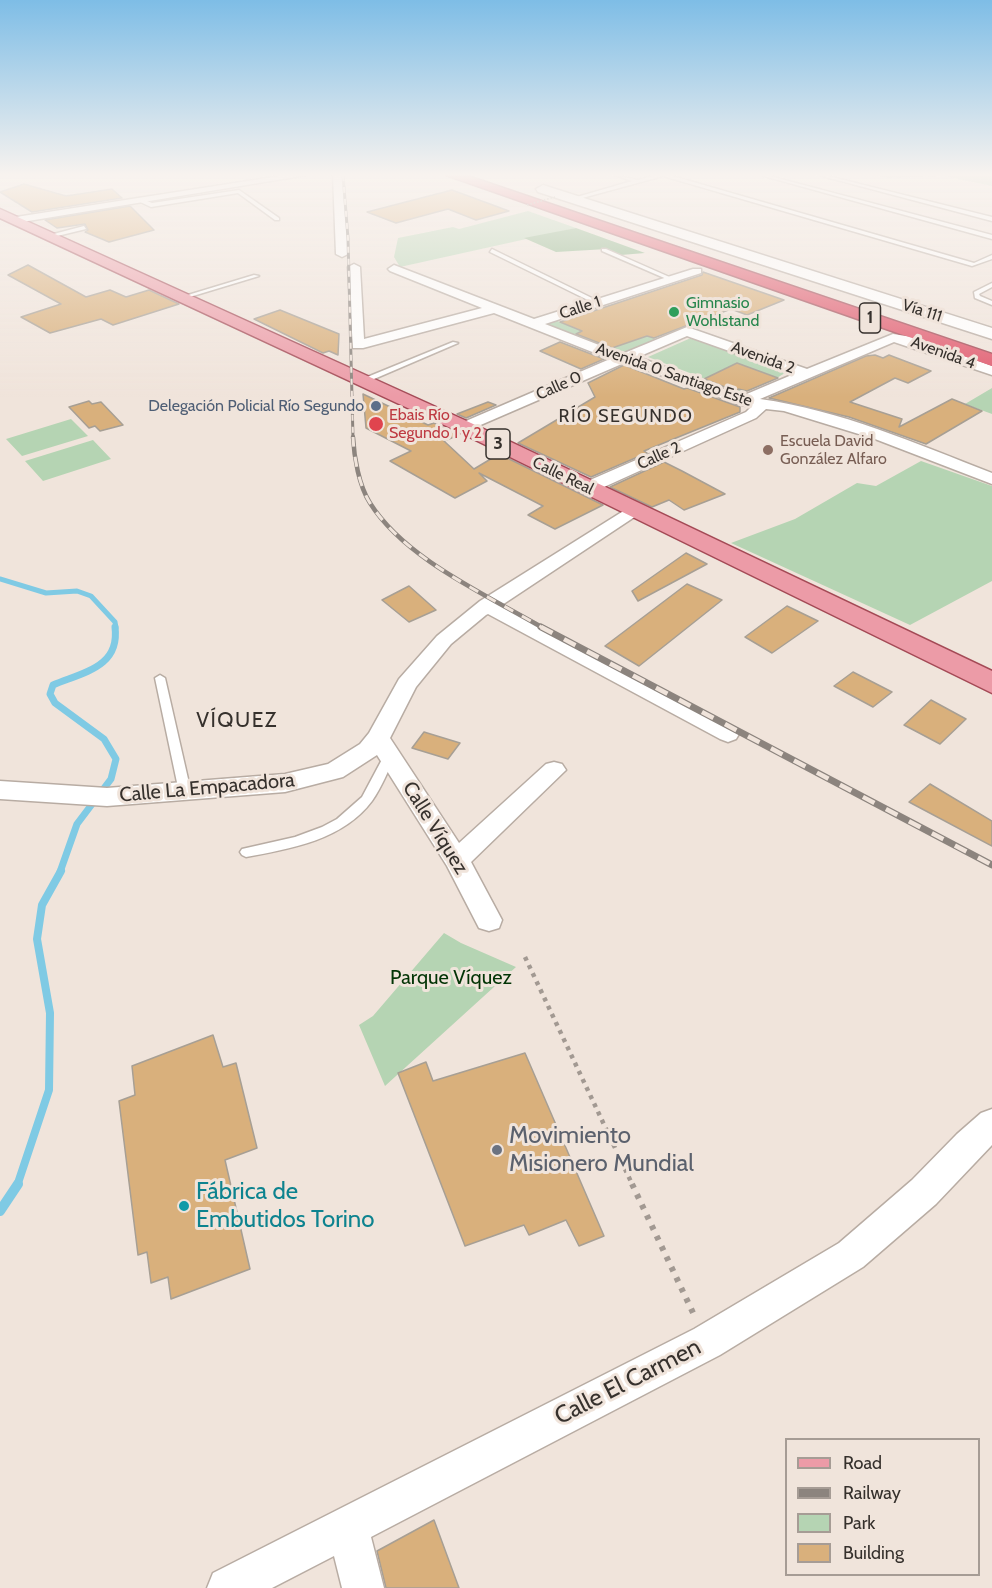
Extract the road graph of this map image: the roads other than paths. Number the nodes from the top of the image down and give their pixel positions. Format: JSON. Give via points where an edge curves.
{"nodes":[{"id":1,"x":77,"y":249,"type":"edge"},
{"id":2,"x":342,"y":249,"type":"edge"},
{"id":3,"x":669,"y":249,"type":"edge"},
{"id":4,"x":712,"y":249,"type":"edge"},
{"id":5,"x":720,"y":249,"type":"edge"},
{"id":6,"x":919,"y":249,"type":"edge"},
{"id":7,"x":604,"y":250,"type":"dead end"},
{"id":8,"x":492,"y":251,"type":"dead end"},
{"id":9,"x":342,"y":254,"type":"dead end"},
{"id":10,"x":992,"y":257,"type":"edge"},
{"id":11,"x":354,"y":267,"type":"dead end"},
{"id":12,"x":394,"y":269,"type":"dead end"},
{"id":13,"x":697,"y":271,"type":"dead end"},
{"id":14,"x":256,"y":276,"type":"dead end"},
{"id":15,"x":671,"y":279,"type":"junction"},
{"id":16,"x":992,"y":285,"type":"edge"},
{"id":17,"x":831,"y":287,"type":"junction"},
{"id":18,"x":181,"y":298,"type":"junction"},
{"id":19,"x":598,"y":303,"type":"junction"},
{"id":20,"x":992,"y":303,"type":"edge"},
{"id":21,"x":493,"y":309,"type":"junction"},
{"id":22,"x":532,"y":324,"type":"junction"},
{"id":23,"x":687,"y":331,"type":"joint"},
{"id":24,"x":992,"y":334,"type":"edge"},
{"id":25,"x":455,"y":343,"type":"dead end"},
{"id":26,"x":992,"y":348,"type":"edge"},
{"id":27,"x":623,"y":358,"type":"junction"},
{"id":28,"x":992,"y":360,"type":"edge"},
{"id":29,"x":992,"y":371,"type":"edge"},
{"id":30,"x":805,"y":373,"type":"junction"},
{"id":31,"x":364,"y":380,"type":"junction"},
{"id":32,"x":742,"y":401,"type":"junction"},
{"id":33,"x":761,"y":405,"type":"junction"},
{"id":34,"x":464,"y":427,"type":"junction"},
{"id":35,"x":992,"y":479,"type":"edge"},
{"id":36,"x":587,"y":488,"type":"junction"},
{"id":37,"x":633,"y":510,"type":"junction"},
{"id":38,"x":487,"y":606,"type":"junction"},
{"id":39,"x":160,"y":678,"type":"dead end"},
{"id":40,"x":992,"y":683,"type":"edge"},
{"id":41,"x":728,"y":734,"type":"dead end"},
{"id":42,"x":384,"y":746,"type":"junction"},
{"id":43,"x":554,"y":770,"type":"dead end"},
{"id":44,"x":0,"y":790,"type":"edge"},
{"id":45,"x":185,"y":792,"type":"junction"},
{"id":46,"x":246,"y":852,"type":"dead end"},
{"id":47,"x":457,"y":860,"type":"junction"},
{"id":48,"x":489,"y":920,"type":"dead end"},
{"id":49,"x":992,"y":1124,"type":"edge"},
{"id":50,"x":347,"y":1526,"type":"junction"},
{"id":51,"x":228,"y":1588,"type":"edge"},
{"id":52,"x":363,"y":1588,"type":"edge"}],
"edges":[{"from":1,"to":18,"type":"main road","name":"Calle Real","number":"3"},
{"from":2,"to":9,"type":"street"},
{"from":3,"to":28,"type":"highway","number":"1"},
{"from":4,"to":17,"type":"highway","number":"1"},
{"from":5,"to":17,"type":"main road","name":"Vía 111"},
{"from":6,"to":10,"type":"lane","via":[[974,265]]},
{"from":7,"to":15,"type":"lane"},
{"from":8,"to":19,"type":"lane"},
{"from":11,"to":21,"type":"street","via":[[358,345]]},
{"from":12,"to":21,"type":"street","name":"Avenida 0 Santiago Este"},
{"from":13,"to":15,"type":"street","name":"Calle 1"},
{"from":14,"to":18,"type":"lane"},
{"from":15,"to":19,"type":"street","name":"Calle 1"},
{"from":16,"to":20,"type":"lane","via":[[976,293]]},
{"from":17,"to":24,"type":"main road","name":"Vía 111"},
{"from":17,"to":26,"type":"highway","number":"1"},
{"from":18,"to":31,"type":"main road","name":"Calle Real","number":"3"},
{"from":19,"to":22,"type":"street","name":"Calle 1"},
{"from":21,"to":22,"type":"street","name":"Avenida 0 Santiago Este"},
{"from":22,"to":27,"type":"street","name":"Avenida 0 Santiago Este"},
{"from":23,"to":27,"type":"street","name":"Calle 0"},
{"from":23,"to":30,"type":"street","name":"Avenida 2"},
{"from":25,"to":31,"type":"lane"},
{"from":27,"to":32,"type":"street","name":"Avenida 0 Santiago Este"},
{"from":27,"to":34,"type":"street","name":"Calle 0"},
{"from":29,"to":30,"type":"street","name":"Avenida 4","via":[[893,338]]},
{"from":30,"to":32,"type":"street"},
{"from":31,"to":34,"type":"main road","name":"Calle Real","number":"3"},
{"from":32,"to":33,"type":"street","name":"Avenida 0 Santiago Este"},
{"from":33,"to":35,"type":"street","name":"Avenida 0 Santiago Este","via":[[815,414]]},
{"from":33,"to":36,"type":"street","name":"Calle 2","via":[[751,415]]},
{"from":34,"to":36,"type":"main road","name":"Calle Real","number":"3"},
{"from":36,"to":37,"type":"main road","name":"Calle Real","number":"3"},
{"from":37,"to":38,"type":"street","name":"Calle La Empacadora"},
{"from":37,"to":40,"type":"main road","name":"Calle Real","number":"3"},
{"from":38,"to":41,"type":"street"},
{"from":38,"to":42,"type":"street","name":"Calle La Empacadora","via":[[427,657],[406,684]]},
{"from":39,"to":45,"type":"lane"},
{"from":42,"to":45,"type":"street","name":"Calle La Empacadora","via":[[320,775],[285,783]]},
{"from":42,"to":46,"type":"lane","via":[[370,794],[350,815],[321,833],[289,845]]},
{"from":42,"to":47,"type":"street","name":"Calle Víquez"},
{"from":43,"to":47,"type":"street"},
{"from":44,"to":45,"type":"street","name":"Calle La Empacadora","via":[[95,797]]},
{"from":47,"to":48,"type":"street","name":"Calle Víquez"},
{"from":49,"to":50,"type":"street","name":"Calle El Carmen","via":[[924,1192],[851,1255],[706,1342]]},
{"from":50,"to":51,"type":"street","name":"Calle El Carmen"},
{"from":50,"to":52,"type":"street"}]}
